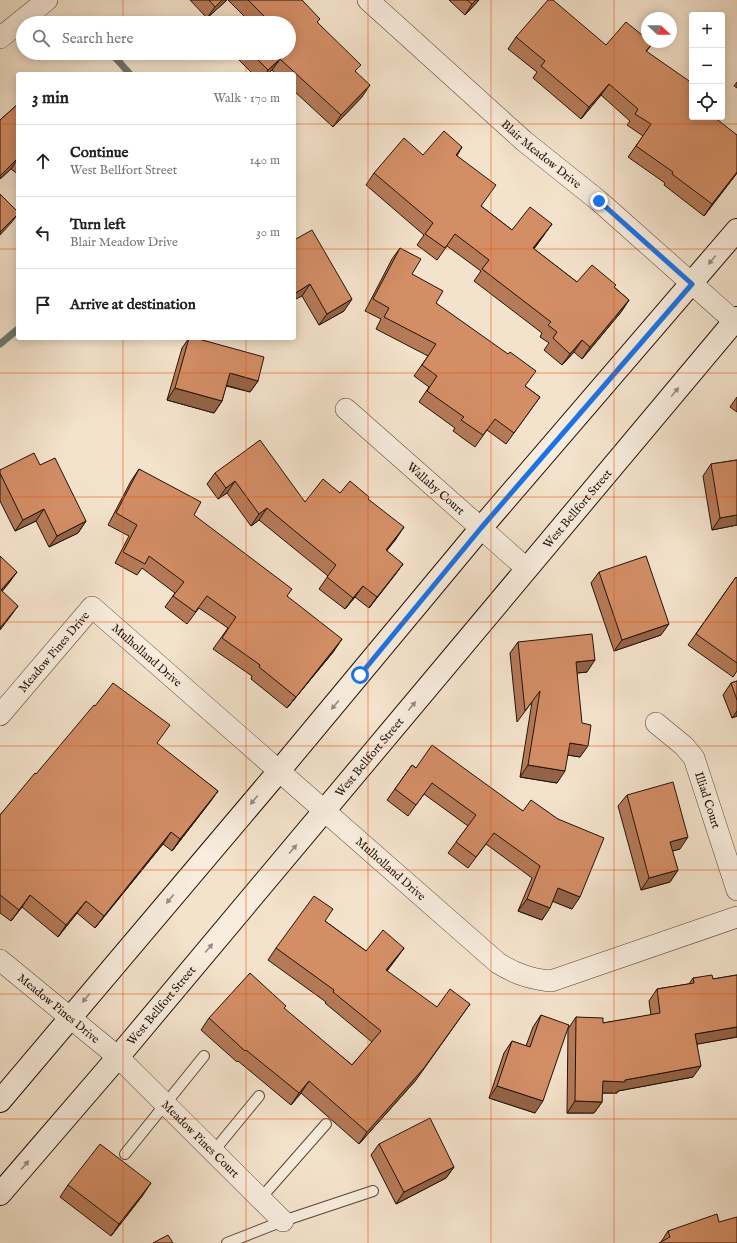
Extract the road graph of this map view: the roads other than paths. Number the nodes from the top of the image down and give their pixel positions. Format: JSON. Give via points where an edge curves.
{"nodes":[{"id":1,"x":47,"y":0,"type":"edge"},
{"id":2,"x":368,"y":0,"type":"edge"},
{"id":3,"x":27,"y":16,"type":"edge"},
{"id":4,"x":16,"y":25,"type":"edge"},
{"id":5,"x":0,"y":38,"type":"edge"},
{"id":6,"x":737,"y":230,"type":"edge"},
{"id":7,"x":692,"y":284,"type":"junction"},
{"id":8,"x":736,"y":320,"type":"edge"},
{"id":9,"x":346,"y":409,"type":"dead end"},
{"id":10,"x":481,"y":528,"type":"junction"},
{"id":11,"x":526,"y":568,"type":"junction"},
{"id":12,"x":92,"y":607,"type":"joint"},
{"id":13,"x":0,"y":716,"type":"edge"},
{"id":14,"x":656,"y":723,"type":"dead end"},
{"id":15,"x":279,"y":771,"type":"junction"},
{"id":16,"x":325,"y":810,"type":"junction"},
{"id":17,"x":737,"y":890,"type":"edge"},
{"id":18,"x":737,"y":917,"type":"edge"},
{"id":19,"x":0,"y":960,"type":"edge"},
{"id":20,"x":70,"y":1017,"type":"junction"},
{"id":21,"x":118,"y":1056,"type":"junction"},
{"id":22,"x":204,"y":1056,"type":"dead end"},
{"id":23,"x":259,"y":1096,"type":"dead end"},
{"id":24,"x":0,"y":1101,"type":"edge"},
{"id":25,"x":165,"y":1103,"type":"junction"},
{"id":26,"x":326,"y":1124,"type":"dead end"},
{"id":27,"x":213,"y":1152,"type":"junction"},
{"id":28,"x":125,"y":1154,"type":"dead end"},
{"id":29,"x":373,"y":1191,"type":"dead end"},
{"id":30,"x":0,"y":1194,"type":"edge"},
{"id":31,"x":260,"y":1198,"type":"junction"},
{"id":32,"x":283,"y":1221,"type":"junction"},
{"id":33,"x":227,"y":1243,"type":"edge"}],
"edges":[{"from":1,"to":3,"type":"street"},
{"from":2,"to":7,"type":"street","name":"Blair Meadow Drive","via":[[524,141],[599,201]]},
{"from":4,"to":5,"type":"street"},
{"from":6,"to":7,"type":"main road","one_way":true},
{"from":7,"to":8,"type":"street","name":"Blair Meadow Drive"},
{"from":7,"to":10,"type":"main road"},
{"from":11,"to":8,"type":"main road","name":"West Bellfort Street","one_way":true},
{"from":9,"to":10,"type":"street","name":"Wallaby Court"},
{"from":10,"to":11,"type":"street","name":"Wallaby Court"},
{"from":10,"to":15,"type":"main road","one_way":true},
{"from":16,"to":11,"type":"main road","name":"West Bellfort Street","one_way":true},
{"from":12,"to":13,"type":"street","name":"Meadow Pines Drive"},
{"from":12,"to":15,"type":"street","name":"Mulholland Drive"},
{"from":14,"to":17,"type":"street","name":"Illiad Court","via":[[684,746],[694,758]]},
{"from":15,"to":16,"type":"street","name":"Mulholland Drive"},
{"from":15,"to":20,"type":"main road","one_way":true},
{"from":16,"to":18,"type":"street","name":"Mulholland Drive","via":[[498,963],[515,974],[531,979],[551,981],[575,974]]},
{"from":21,"to":16,"type":"main road","name":"West Bellfort Street","one_way":true},
{"from":19,"to":20,"type":"street","name":"Meadow Pines Drive"},
{"from":20,"to":21,"type":"street","name":"Meadow Pines Drive"},
{"from":20,"to":24,"type":"main road"},
{"from":21,"to":25,"type":"street","name":"Meadow Pines Court"},
{"from":30,"to":21,"type":"main road","name":"West Bellfort Street","one_way":true},
{"from":22,"to":25,"type":"lane"},
{"from":23,"to":27,"type":"lane"},
{"from":25,"to":27,"type":"street","name":"Meadow Pines Court"},
{"from":25,"to":28,"type":"lane"},
{"from":26,"to":31,"type":"lane"},
{"from":27,"to":31,"type":"street","name":"Meadow Pines Court"},
{"from":29,"to":32,"type":"lane"},
{"from":31,"to":32,"type":"street","name":"Meadow Pines Court"},
{"from":32,"to":33,"type":"lane"}]}
